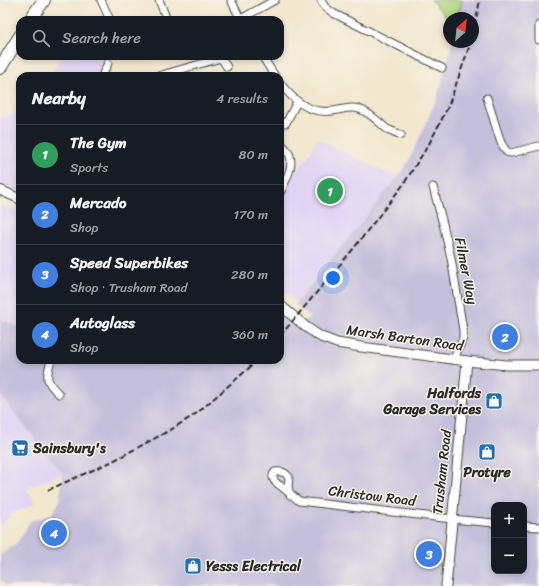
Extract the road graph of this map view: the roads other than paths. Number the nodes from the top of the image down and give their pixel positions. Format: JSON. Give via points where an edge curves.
{"nodes":[{"id":1,"x":44,"y":0,"type":"edge"},
{"id":2,"x":102,"y":0,"type":"edge"},
{"id":3,"x":159,"y":0,"type":"edge"},
{"id":4,"x":231,"y":0,"type":"edge"},
{"id":5,"x":276,"y":0,"type":"edge"},
{"id":6,"x":321,"y":0,"type":"edge"},
{"id":7,"x":33,"y":16,"type":"edge"},
{"id":8,"x":108,"y":16,"type":"edge"},
{"id":9,"x":165,"y":16,"type":"edge"},
{"id":10,"x":238,"y":16,"type":"edge"},
{"id":11,"x":247,"y":16,"type":"edge"},
{"id":12,"x":539,"y":25,"type":"edge"},
{"id":13,"x":539,"y":40,"type":"edge"},
{"id":14,"x":16,"y":42,"type":"edge"},
{"id":15,"x":214,"y":60,"type":"edge"},
{"id":16,"x":222,"y":60,"type":"edge"},
{"id":17,"x":265,"y":60,"type":"edge"},
{"id":18,"x":108,"y":63,"type":"dead end"},
{"id":19,"x":227,"y":67,"type":"dead end"},
{"id":20,"x":0,"y":68,"type":"edge"},
{"id":21,"x":442,"y":68,"type":"dead end"},
{"id":22,"x":104,"y":72,"type":"edge"},
{"id":23,"x":172,"y":72,"type":"edge"},
{"id":24,"x":272,"y":72,"type":"edge"},
{"id":25,"x":284,"y":91,"type":"edge"},
{"id":26,"x":487,"y":98,"type":"dead end"},
{"id":27,"x":297,"y":102,"type":"junction"},
{"id":28,"x":284,"y":122,"type":"edge"},
{"id":29,"x":402,"y":135,"type":"dead end"},
{"id":30,"x":539,"y":146,"type":"edge"},
{"id":31,"x":284,"y":148,"type":"edge"},
{"id":32,"x":284,"y":183,"type":"edge"},
{"id":33,"x":433,"y":187,"type":"dead end"},
{"id":34,"x":0,"y":190,"type":"edge"},
{"id":35,"x":16,"y":197,"type":"edge"},
{"id":36,"x":284,"y":308,"type":"edge"},
{"id":37,"x":454,"y":359,"type":"junction"},
{"id":38,"x":467,"y":361,"type":"junction"},
{"id":39,"x":50,"y":364,"type":"edge"},
{"id":40,"x":539,"y":365,"type":"edge"},
{"id":41,"x":59,"y":394,"type":"dead end"},
{"id":42,"x":290,"y":495,"type":"dead end"},
{"id":43,"x":452,"y":519,"type":"junction"},
{"id":44,"x":491,"y":523,"type":"edge"},
{"id":45,"x":527,"y":526,"type":"edge"},
{"id":46,"x":539,"y":527,"type":"edge"},
{"id":47,"x":446,"y":586,"type":"edge"}],
"edges":[{"from":1,"to":7,"type":"highway"},
{"from":2,"to":8,"type":"street"},
{"from":3,"to":9,"type":"street"},
{"from":4,"to":10,"type":"street"},
{"from":5,"to":11,"type":"street"},
{"from":6,"to":21,"type":"street","via":[[325,8],[333,13]]},
{"from":12,"to":13,"type":"street"},
{"from":14,"to":20,"type":"highway"},
{"from":15,"to":23,"type":"street"},
{"from":16,"to":19,"type":"street"},
{"from":17,"to":24,"type":"street"},
{"from":18,"to":22,"type":"street"},
{"from":25,"to":27,"type":"street"},
{"from":26,"to":30,"type":"street","via":[[501,143],[507,152]]},
{"from":27,"to":28,"type":"street","via":[[286,123]]},
{"from":27,"to":29,"type":"street","via":[[324,112],[345,108],[360,109],[388,129]]},
{"from":31,"to":32,"type":"street","via":[[288,152],[291,165]]},
{"from":33,"to":37,"type":"street","name":"Filmer Way","via":[[451,258],[463,330],[463,338]]},
{"from":34,"to":35,"type":"street"},
{"from":36,"to":37,"type":"street","name":"Marsh Barton Road","via":[[321,337],[337,343]]},
{"from":37,"to":38,"type":"street","name":"Marsh Barton Road"},
{"from":38,"to":40,"type":"street","name":"Marsh Barton Road"},
{"from":38,"to":43,"type":"street","name":"Trusham Road"},
{"from":39,"to":41,"type":"street","via":[[47,374],[49,383]]},
{"from":42,"to":43,"type":"street","name":"Christow Road","via":[[298,501]]},
{"from":43,"to":44,"type":"street","name":"Christow Road"},
{"from":43,"to":47,"type":"street","name":"Trusham Road"},
{"from":45,"to":46,"type":"street"}]}
